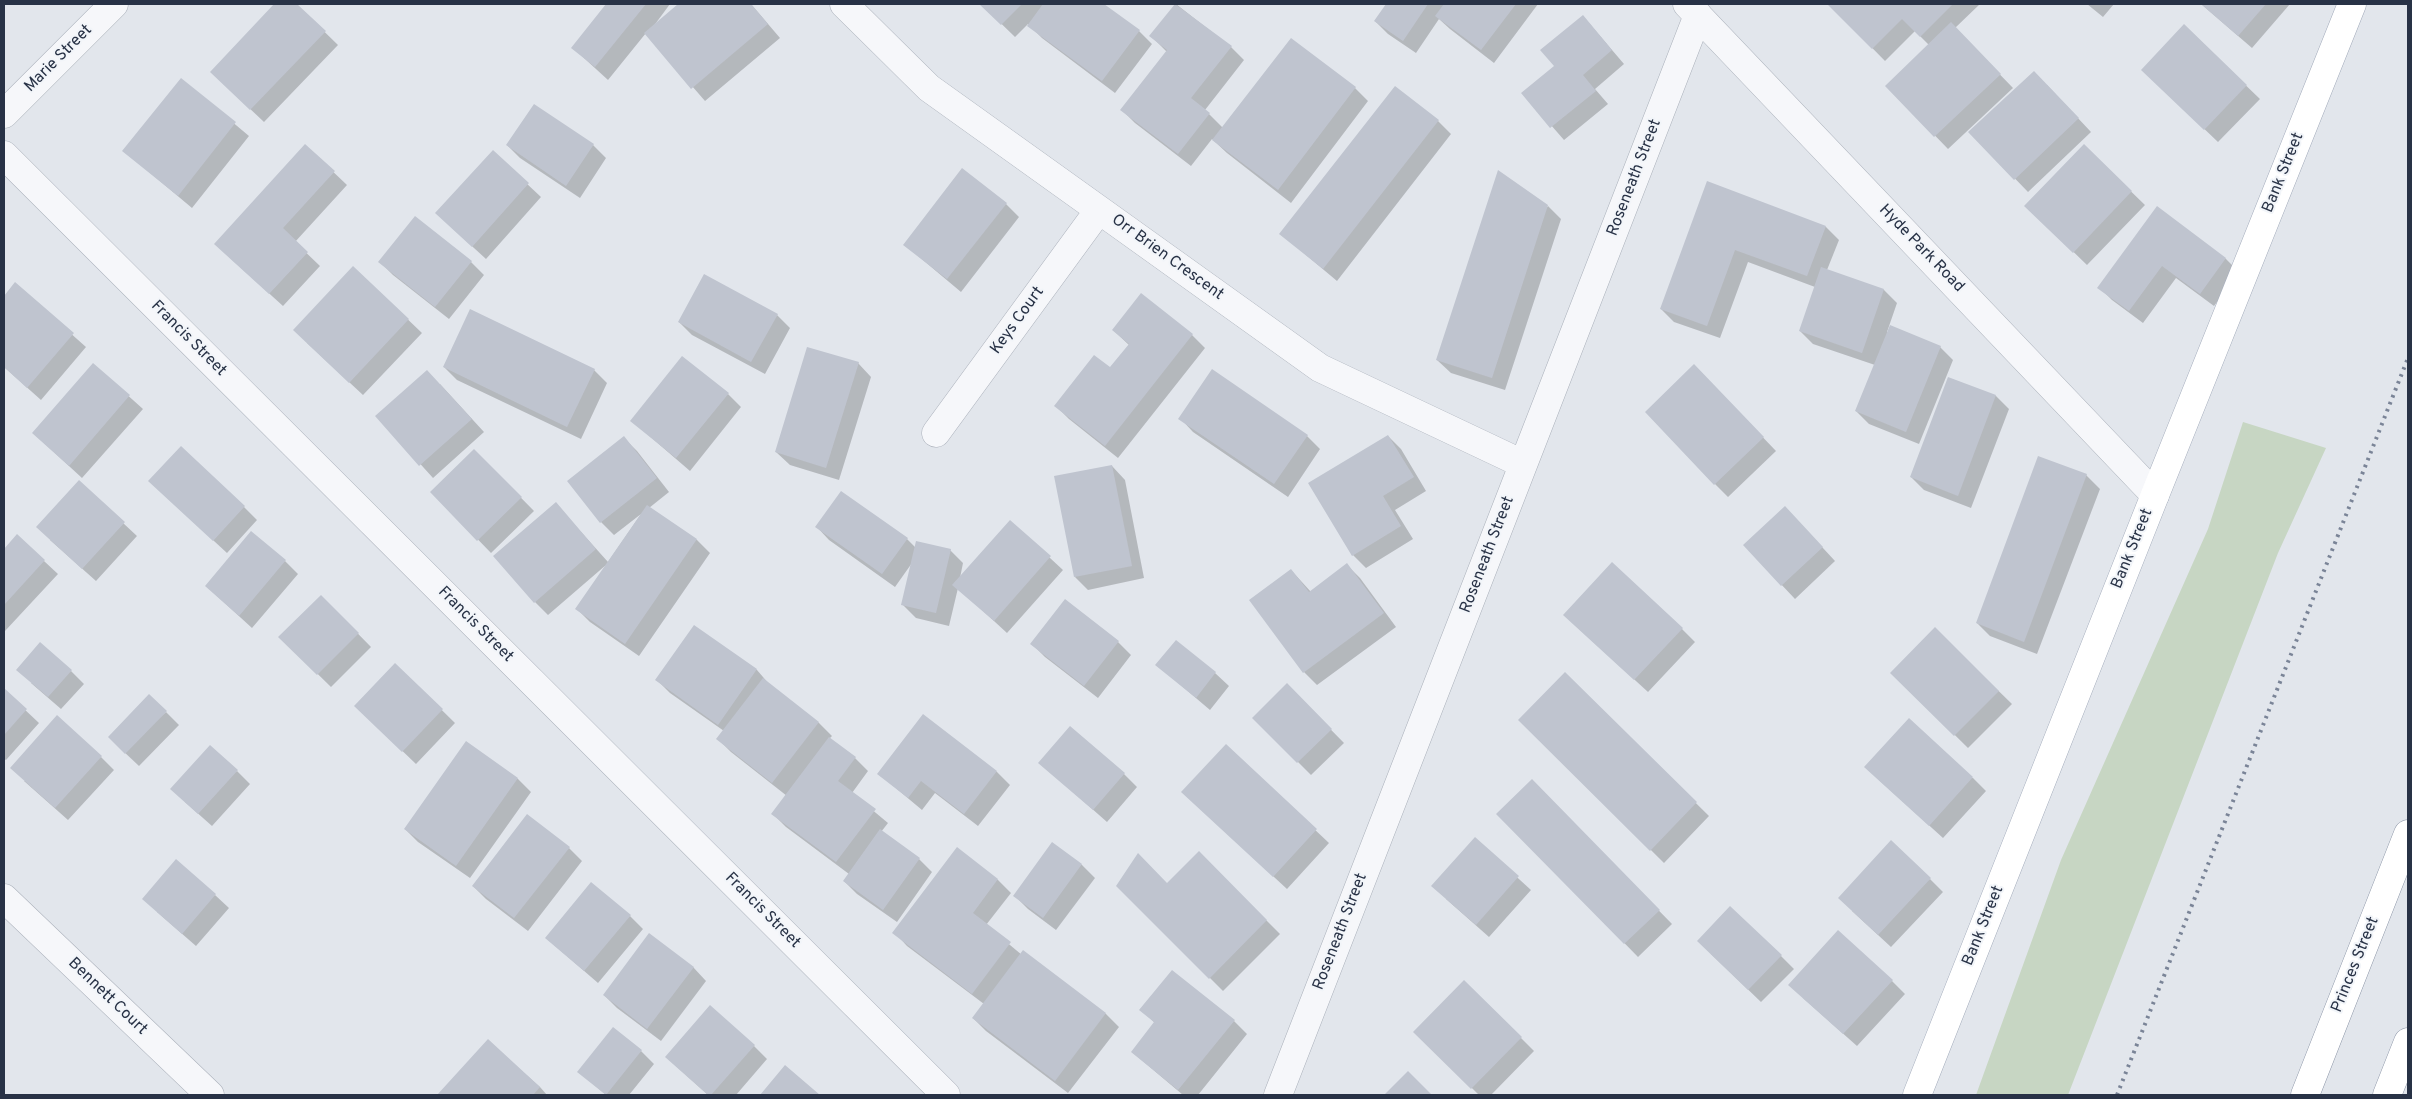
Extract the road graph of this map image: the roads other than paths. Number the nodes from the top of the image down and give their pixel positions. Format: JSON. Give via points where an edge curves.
{"nodes":[{"id":1,"x":114,"y":4,"type":"edge"},
{"id":2,"x":844,"y":4,"type":"edge"},
{"id":3,"x":2352,"y":4,"type":"edge"},
{"id":4,"x":1693,"y":9,"type":"edge"},
{"id":5,"x":4,"y":114,"type":"edge"},
{"id":6,"x":4,"y":155,"type":"edge"},
{"id":7,"x":1099,"y":210,"type":"junction"},
{"id":8,"x":936,"y":433,"type":"dead end"},
{"id":9,"x":1523,"y":464,"type":"junction"},
{"id":10,"x":2155,"y":495,"type":"junction"},
{"id":11,"x":2408,"y":834,"type":"edge"},
{"id":12,"x":4,"y":898,"type":"edge"},
{"id":13,"x":2408,"y":1042,"type":"edge"},
{"id":14,"x":210,"y":1095,"type":"edge"},
{"id":15,"x":946,"y":1095,"type":"edge"},
{"id":16,"x":1278,"y":1095,"type":"edge"},
{"id":17,"x":1918,"y":1095,"type":"edge"},
{"id":18,"x":2305,"y":1095,"type":"edge"},
{"id":19,"x":2387,"y":1095,"type":"edge"}],
"edges":[{"from":1,"to":5,"type":"street","name":"Marie Street"},
{"from":2,"to":7,"type":"street","name":"Orr Brien Crescent","via":[[930,88]]},
{"from":3,"to":10,"type":"main road","name":"Bank Street"},
{"from":4,"to":9,"type":"street","name":"Roseneath Street"},
{"from":4,"to":10,"type":"street","name":"Hyde Park Road"},
{"from":6,"to":15,"type":"street","name":"Francis Street"},
{"from":7,"to":8,"type":"street","name":"Keys Court"},
{"from":7,"to":9,"type":"street","name":"Orr Brien Crescent","via":[[1320,368]]},
{"from":9,"to":16,"type":"street","name":"Roseneath Street"},
{"from":10,"to":17,"type":"main road","name":"Bank Street"},
{"from":11,"to":18,"type":"main road","name":"Princes Street"},
{"from":12,"to":14,"type":"street","name":"Bennett Court"},
{"from":13,"to":19,"type":"main road"}]}
